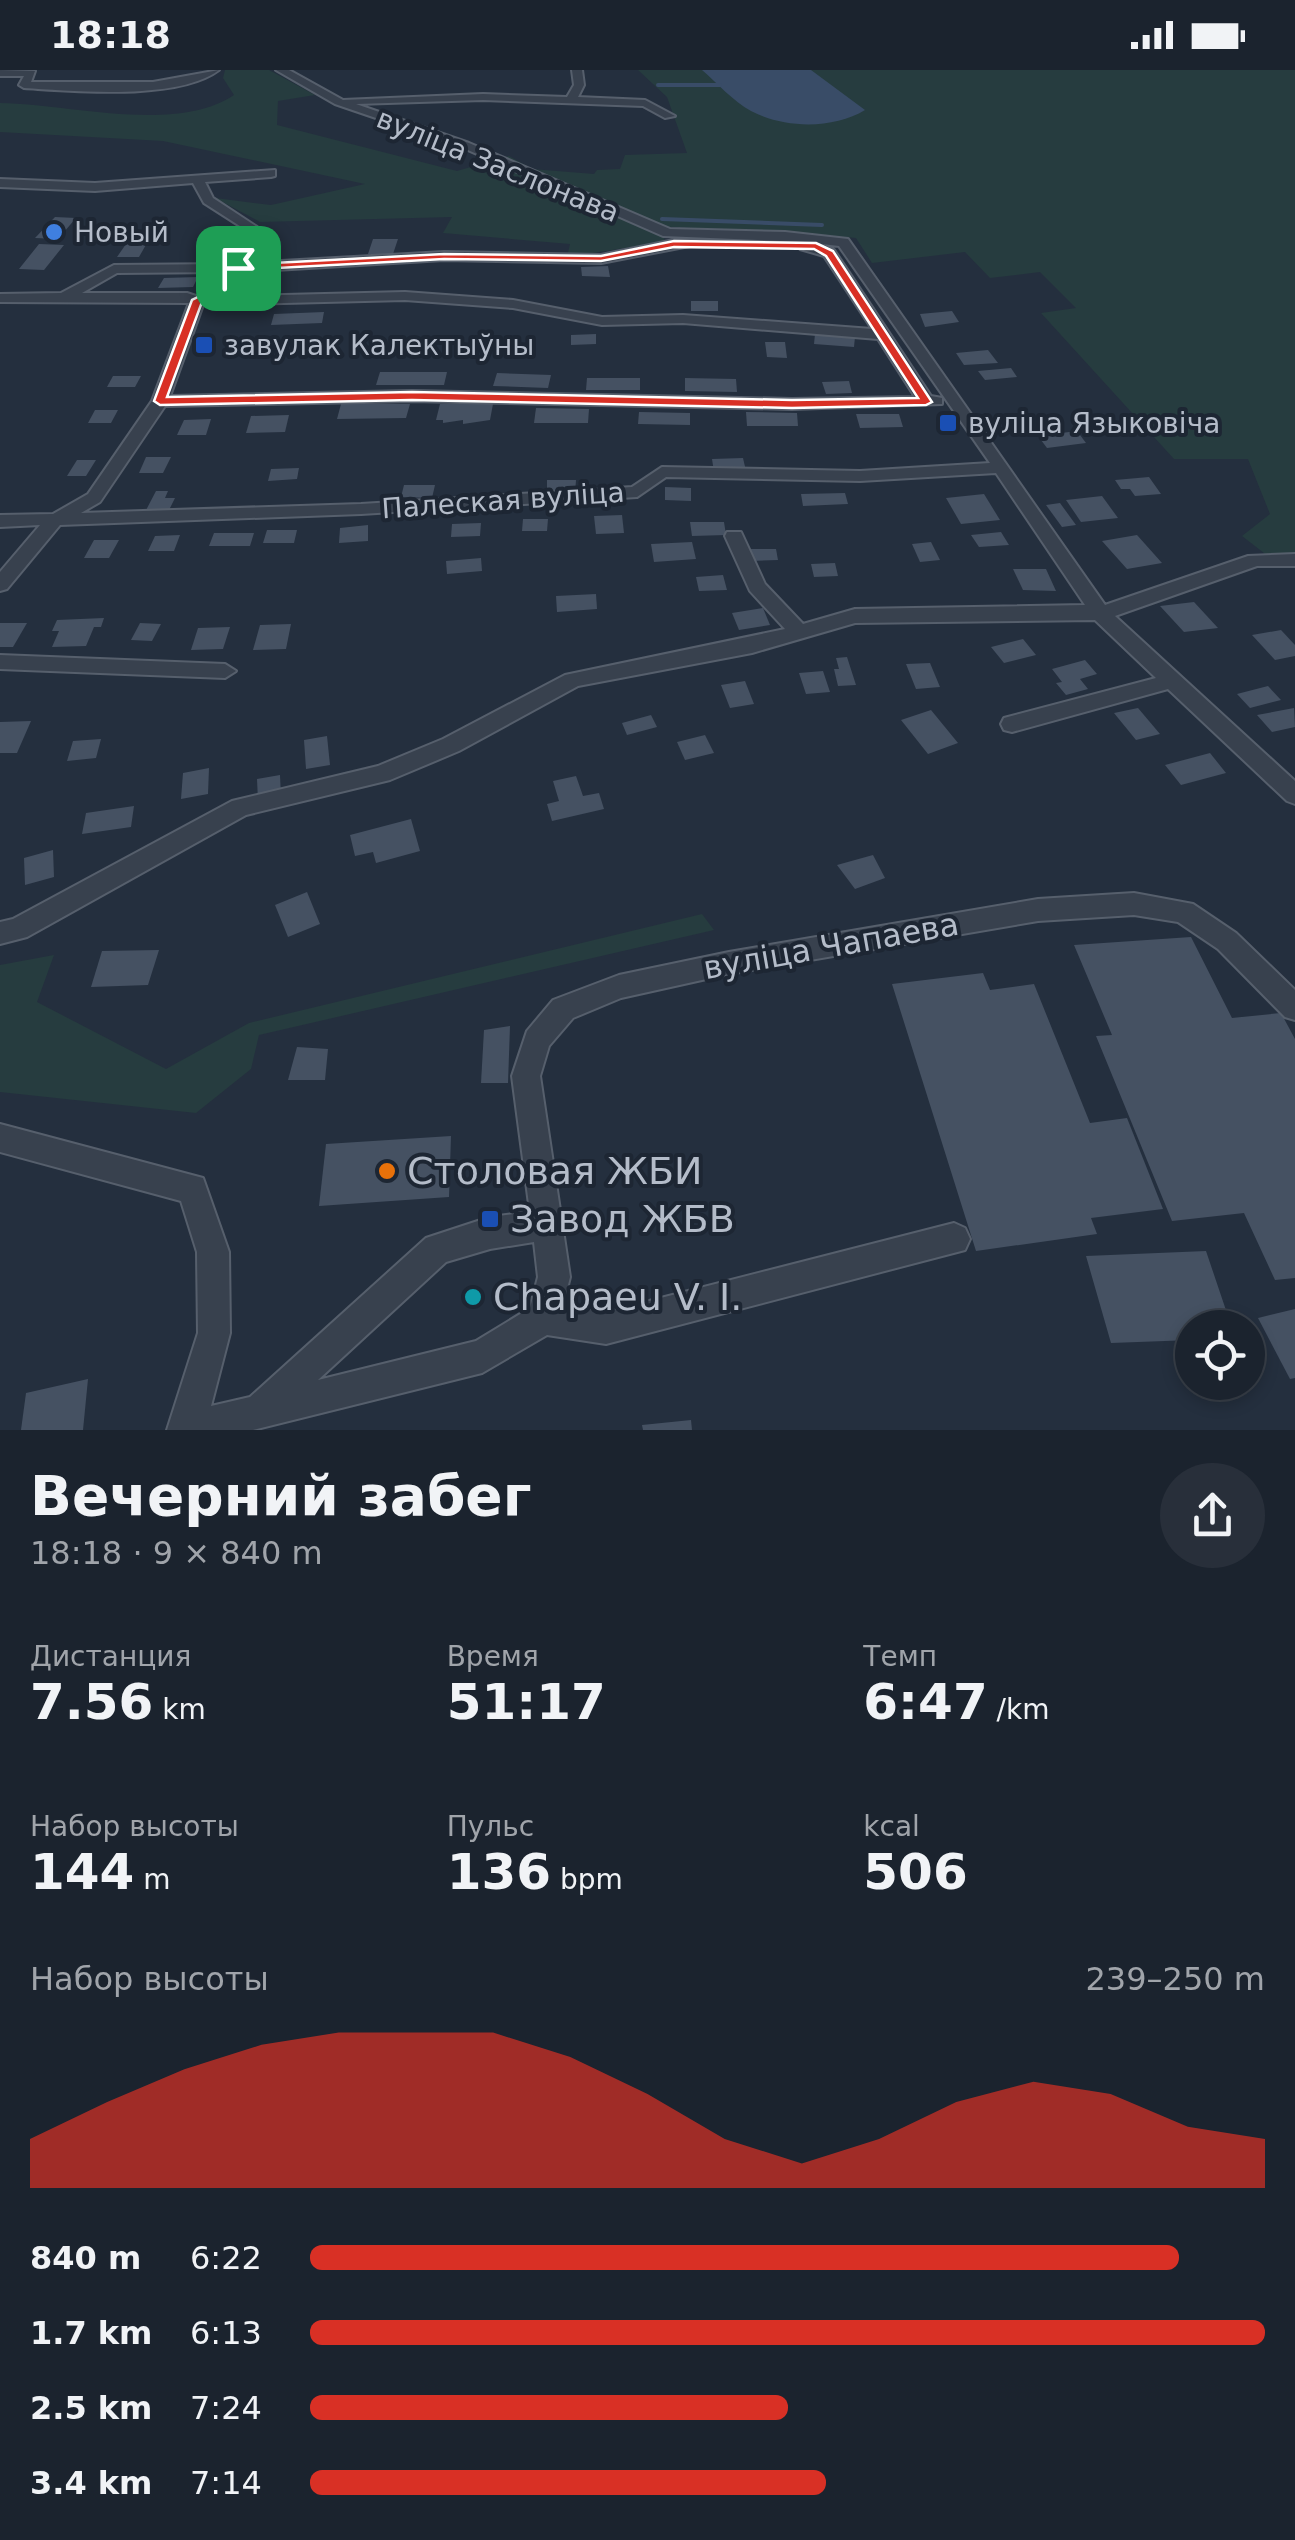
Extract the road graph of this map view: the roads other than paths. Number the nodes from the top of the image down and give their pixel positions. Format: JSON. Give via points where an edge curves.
{"nodes":[{"id":1,"x":214,"y":70,"type":"edge"},
{"id":2,"x":280,"y":70,"type":"edge"},
{"id":3,"x":577,"y":70,"type":"edge"},
{"id":4,"x":0,"y":73,"type":"edge"},
{"id":5,"x":571,"y":100,"type":"junction"},
{"id":6,"x":339,"y":102,"type":"junction"},
{"id":7,"x":670,"y":116,"type":"dead end"},
{"id":8,"x":272,"y":173,"type":"dead end"},
{"id":9,"x":198,"y":181,"type":"junction"},
{"id":10,"x":0,"y":184,"type":"edge"},
{"id":11,"x":238,"y":268,"type":"junction"},
{"id":12,"x":0,"y":298,"type":"edge"},
{"id":13,"x":62,"y":299,"type":"junction"},
{"id":14,"x":197,"y":300,"type":"junction"},
{"id":15,"x":885,"y":335,"type":"junction"},
{"id":16,"x":160,"y":401,"type":"junction"},
{"id":17,"x":926,"y":402,"type":"junction"},
{"id":18,"x":954,"y":402,"type":"junction"},
{"id":19,"x":999,"y":468,"type":"junction"},
{"id":20,"x":0,"y":521,"type":"edge"},
{"id":21,"x":53,"y":521,"type":"junction"},
{"id":22,"x":734,"y":536,"type":"dead end"},
{"id":23,"x":1295,"y":560,"type":"edge"},
{"id":24,"x":0,"y":585,"type":"edge"},
{"id":25,"x":1101,"y":614,"type":"junction"},
{"id":26,"x":799,"y":632,"type":"junction"},
{"id":27,"x":0,"y":662,"type":"edge"},
{"id":28,"x":224,"y":671,"type":"dead end"},
{"id":29,"x":1171,"y":681,"type":"junction"},
{"id":30,"x":1012,"y":724,"type":"dead end"},
{"id":31,"x":1295,"y":795,"type":"edge"},
{"id":32,"x":0,"y":933,"type":"edge"},
{"id":33,"x":1295,"y":1008,"type":"edge"},
{"id":34,"x":0,"y":1138,"type":"edge"},
{"id":35,"x":546,"y":1225,"type":"junction"},
{"id":36,"x":954,"y":1238,"type":"dead end"},
{"id":37,"x":544,"y":1318,"type":"junction"},
{"id":38,"x":259,"y":1410,"type":"junction"},
{"id":39,"x":186,"y":1430,"type":"edge"}],
"edges":[{"from":1,"to":4,"type":"street","via":[[184,82],[64,88],[24,85],[31,74]]},
{"from":2,"to":6,"type":"street","name":"вуліца Заслонава"},
{"from":3,"to":5,"type":"street"},
{"from":5,"to":6,"type":"street"},
{"from":5,"to":7,"type":"street","via":[[644,103]]},
{"from":6,"to":18,"type":"street","name":"вуліца Заслонава","via":[[466,145],[668,233],[842,242]]},
{"from":8,"to":9,"type":"street"},
{"from":9,"to":10,"type":"street"},
{"from":9,"to":11,"type":"street","via":[[208,200],[250,227]]},
{"from":11,"to":13,"type":"street","via":[[114,269]]},
{"from":11,"to":14,"type":"street"},
{"from":11,"to":15,"type":"street","via":[[444,256],[601,258],[674,244],[816,246],[829,254]]},
{"from":12,"to":13,"type":"street"},
{"from":13,"to":14,"type":"street"},
{"from":14,"to":15,"type":"street","via":[[405,296],[513,304],[602,321],[683,319]]},
{"from":14,"to":16,"type":"street"},
{"from":15,"to":17,"type":"street"},
{"from":16,"to":17,"type":"street","via":[[412,396]]},
{"from":16,"to":21,"type":"street","via":[[94,498]]},
{"from":17,"to":18,"type":"street"},
{"from":18,"to":19,"type":"street"},
{"from":19,"to":21,"type":"street","name":"Палеская вуліца","via":[[860,476],[662,472],[637,492]]},
{"from":19,"to":25,"type":"street"},
{"from":20,"to":21,"type":"street","name":"Палеская вуліца"},
{"from":21,"to":24,"type":"street"},
{"from":22,"to":26,"type":"street","via":[[757,587]]},
{"from":23,"to":25,"type":"street","via":[[1255,560]]},
{"from":25,"to":26,"type":"street","via":[[855,616]]},
{"from":25,"to":29,"type":"street"},
{"from":26,"to":32,"type":"street","via":[[573,680],[382,774],[240,806]]},
{"from":27,"to":28,"type":"street"},
{"from":29,"to":30,"type":"street"},
{"from":29,"to":31,"type":"street"},
{"from":33,"to":35,"type":"street","name":"вуліца Чапаева","via":[[1227,941],[1184,912],[1134,904],[1038,910],[619,987],[563,1009],[537,1040],[526,1076]]},
{"from":34,"to":39,"type":"street","via":[[192,1189],[213,1252],[214,1333]]},
{"from":35,"to":37,"type":"street","name":"вуліца Чапаева","via":[[554,1277]]},
{"from":35,"to":38,"type":"street","via":[[437,1249]]},
{"from":36,"to":37,"type":"street","via":[[606,1328]]},
{"from":37,"to":38,"type":"street","via":[[482,1356]]},
{"from":38,"to":39,"type":"street"}]}
